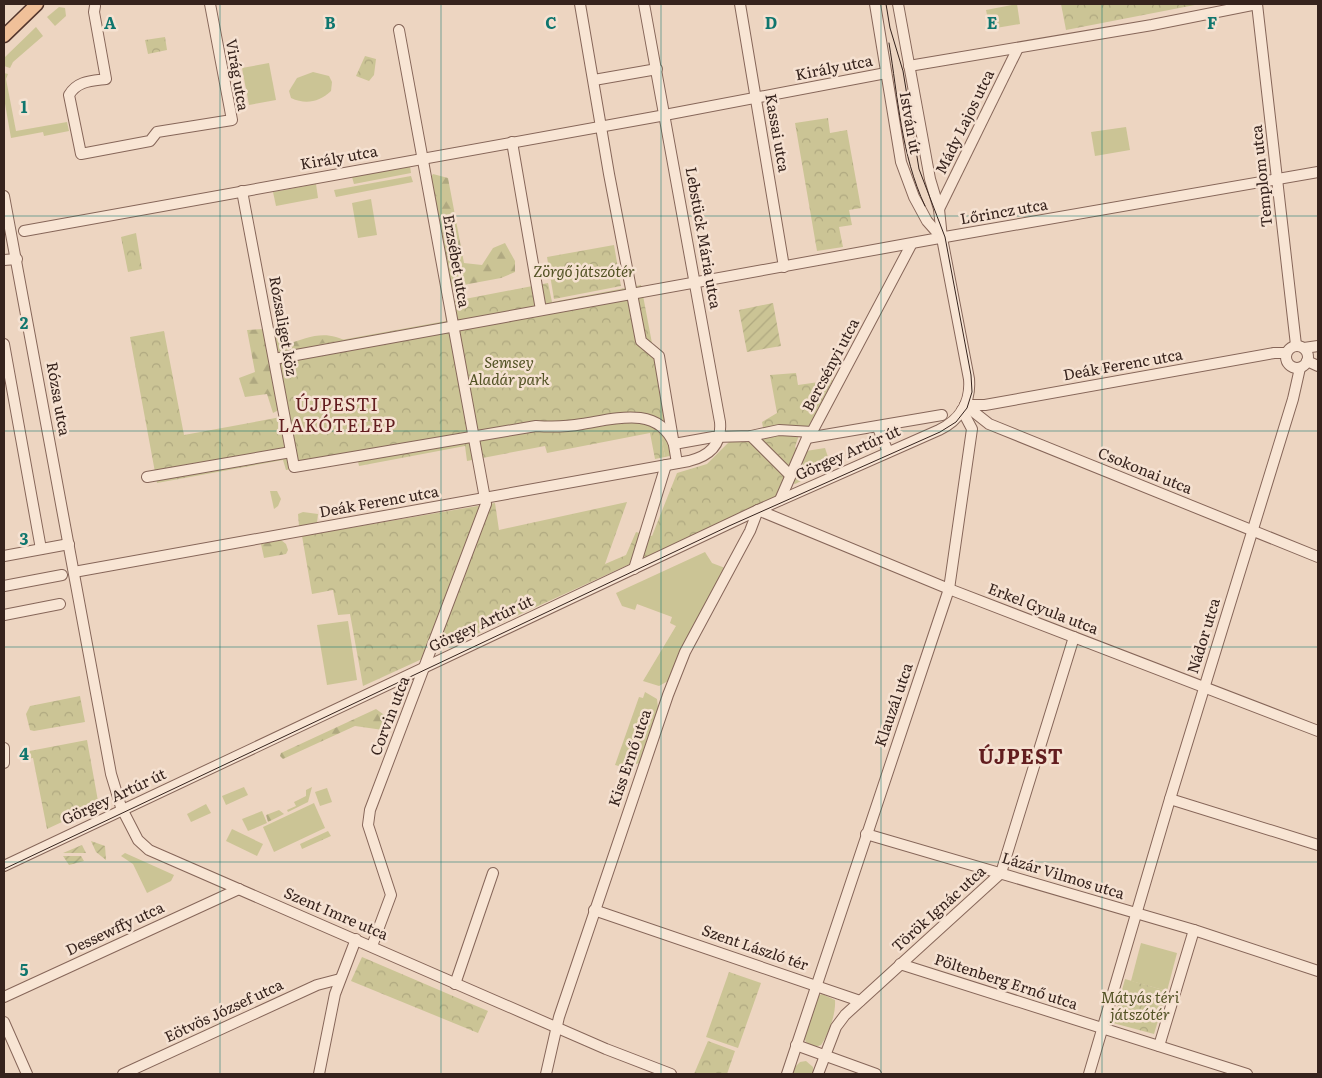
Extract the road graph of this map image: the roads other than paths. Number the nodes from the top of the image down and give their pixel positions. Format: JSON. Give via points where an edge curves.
{"nodes":[{"id":1,"x":37,"y":4,"type":"edge"},
{"id":2,"x":106,"y":4,"type":"edge"},
{"id":3,"x":210,"y":4,"type":"edge"},
{"id":4,"x":580,"y":4,"type":"edge"},
{"id":5,"x":644,"y":4,"type":"edge"},
{"id":6,"x":740,"y":4,"type":"edge"},
{"id":7,"x":875,"y":4,"type":"edge"},
{"id":8,"x":898,"y":4,"type":"edge"},
{"id":9,"x":1257,"y":4,"type":"edge"},
{"id":10,"x":94,"y":5,"type":"edge"},
{"id":11,"x":399,"y":30,"type":"dead end"},
{"id":12,"x":4,"y":36,"type":"edge"},
{"id":13,"x":1018,"y":48,"type":"junction"},
{"id":14,"x":909,"y":66,"type":"junction"},
{"id":15,"x":656,"y":69,"type":"junction"},
{"id":16,"x":886,"y":74,"type":"junction"},
{"id":17,"x":594,"y":80,"type":"junction"},
{"id":18,"x":756,"y":98,"type":"junction"},
{"id":19,"x":601,"y":126,"type":"junction"},
{"id":20,"x":512,"y":142,"type":"junction"},
{"id":21,"x":424,"y":158,"type":"junction"},
{"id":22,"x":1318,"y":172,"type":"edge"},
{"id":23,"x":1277,"y":179,"type":"junction"},
{"id":24,"x":242,"y":191,"type":"junction"},
{"id":25,"x":4,"y":196,"type":"edge"},
{"id":26,"x":939,"y":209,"type":"junction"},
{"id":27,"x":24,"y":231,"type":"dead end"},
{"id":28,"x":942,"y":238,"type":"junction"},
{"id":29,"x":911,"y":245,"type":"junction"},
{"id":30,"x":17,"y":259,"type":"junction"},
{"id":31,"x":4,"y":260,"type":"edge"},
{"id":32,"x":784,"y":267,"type":"junction"},
{"id":33,"x":696,"y":282,"type":"junction"},
{"id":34,"x":633,"y":294,"type":"junction"},
{"id":35,"x":542,"y":310,"type":"junction"},
{"id":36,"x":452,"y":327,"type":"junction"},
{"id":37,"x":4,"y":344,"type":"edge"},
{"id":38,"x":1318,"y":346,"type":"edge"},
{"id":39,"x":1300,"y":347,"type":"junction"},
{"id":40,"x":1286,"y":353,"type":"junction"},
{"id":41,"x":274,"y":359,"type":"junction"},
{"id":42,"x":1303,"y":364,"type":"junction"},
{"id":43,"x":1318,"y":366,"type":"edge"},
{"id":44,"x":964,"y":407,"type":"junction"},
{"id":45,"x":942,"y":415,"type":"dead end"},
{"id":46,"x":989,"y":424,"type":"junction"},
{"id":47,"x":878,"y":428,"type":"junction"},
{"id":48,"x":972,"y":429,"type":"junction"},
{"id":49,"x":809,"y":435,"type":"junction"},
{"id":50,"x":474,"y":436,"type":"junction"},
{"id":51,"x":720,"y":436,"type":"junction"},
{"id":52,"x":751,"y":436,"type":"junction"},
{"id":53,"x":674,"y":444,"type":"junction"},
{"id":54,"x":291,"y":452,"type":"junction"},
{"id":55,"x":888,"y":452,"type":"junction"},
{"id":56,"x":677,"y":463,"type":"junction"},
{"id":57,"x":666,"y":465,"type":"junction"},
{"id":58,"x":790,"y":475,"type":"junction"},
{"id":59,"x":147,"y":477,"type":"dead end"},
{"id":60,"x":485,"y":498,"type":"junction"},
{"id":61,"x":780,"y":500,"type":"junction"},
{"id":62,"x":758,"y":510,"type":"junction"},
{"id":63,"x":1252,"y":531,"type":"junction"},
{"id":64,"x":69,"y":544,"type":"junction"},
{"id":65,"x":41,"y":549,"type":"junction"},
{"id":66,"x":4,"y":556,"type":"edge"},
{"id":67,"x":1318,"y":557,"type":"edge"},
{"id":68,"x":634,"y":569,"type":"junction"},
{"id":69,"x":74,"y":572,"type":"junction"},
{"id":70,"x":62,"y":575,"type":"dead end"},
{"id":71,"x":4,"y":586,"type":"edge"},
{"id":72,"x":949,"y":589,"type":"junction"},
{"id":73,"x":60,"y":604,"type":"dead end"},
{"id":74,"x":4,"y":615,"type":"edge"},
{"id":75,"x":1074,"y":637,"type":"junction"},
{"id":76,"x":424,"y":667,"type":"junction"},
{"id":77,"x":1204,"y":687,"type":"junction"},
{"id":78,"x":1318,"y":731,"type":"edge"},
{"id":79,"x":4,"y":748,"type":"edge"},
{"id":80,"x":4,"y":763,"type":"edge"},
{"id":81,"x":1170,"y":798,"type":"junction"},
{"id":82,"x":122,"y":810,"type":"junction"},
{"id":83,"x":866,"y":834,"type":"junction"},
{"id":84,"x":1318,"y":845,"type":"edge"},
{"id":85,"x":4,"y":866,"type":"edge"},
{"id":86,"x":493,"y":873,"type":"dead end"},
{"id":87,"x":1001,"y":873,"type":"junction"},
{"id":88,"x":239,"y":889,"type":"junction"},
{"id":89,"x":594,"y":910,"type":"junction"},
{"id":90,"x":1136,"y":913,"type":"junction"},
{"id":91,"x":1194,"y":930,"type":"junction"},
{"id":92,"x":356,"y":939,"type":"junction"},
{"id":93,"x":372,"y":946,"type":"junction"},
{"id":94,"x":900,"y":964,"type":"junction"},
{"id":95,"x":1318,"y":971,"type":"edge"},
{"id":96,"x":340,"y":978,"type":"junction"},
{"id":97,"x":455,"y":984,"type":"junction"},
{"id":98,"x":817,"y":985,"type":"junction"},
{"id":99,"x":4,"y":997,"type":"edge"},
{"id":100,"x":860,"y":1000,"type":"junction"},
{"id":101,"x":4,"y":1022,"type":"edge"},
{"id":102,"x":556,"y":1027,"type":"junction"},
{"id":103,"x":1102,"y":1028,"type":"junction"},
{"id":104,"x":796,"y":1045,"type":"junction"},
{"id":105,"x":1159,"y":1046,"type":"junction"},
{"id":106,"x":825,"y":1055,"type":"junction"},
{"id":107,"x":28,"y":1074,"type":"edge"},
{"id":108,"x":123,"y":1074,"type":"edge"},
{"id":109,"x":319,"y":1074,"type":"edge"},
{"id":110,"x":546,"y":1074,"type":"edge"},
{"id":111,"x":671,"y":1074,"type":"edge"},
{"id":112,"x":787,"y":1074,"type":"edge"},
{"id":113,"x":818,"y":1074,"type":"edge"},
{"id":114,"x":876,"y":1074,"type":"edge"},
{"id":115,"x":1089,"y":1074,"type":"edge"},
{"id":116,"x":1247,"y":1074,"type":"edge"}],
"edges":[{"from":1,"to":12,"type":"main road"},
{"from":2,"to":10,"type":"street"},
{"from":3,"to":10,"type":"street","name":"Virág utca","via":[[232,120],[157,132],[150,141],[81,154],[69,95],[81,83],[106,78]]},
{"from":4,"to":17,"type":"street"},
{"from":5,"to":15,"type":"street","name":"Lebstück Mária utca"},
{"from":6,"to":18,"type":"street","name":"Kassai utca"},
{"from":7,"to":16,"type":"street","name":"István út"},
{"from":8,"to":14,"type":"street","name":"István út"},
{"from":9,"to":13,"type":"street"},
{"from":9,"to":23,"type":"street","name":"Templom utca"},
{"from":11,"to":21,"type":"street","name":"Erzsébet utca"},
{"from":13,"to":14,"type":"street"},
{"from":13,"to":26,"type":"street","name":"Mády Lajos utca"},
{"from":14,"to":26,"type":"street","name":"István út","via":[[930,179]]},
{"from":15,"to":17,"type":"street"},
{"from":15,"to":33,"type":"street","name":"Lebstück Mária utca"},
{"from":16,"to":18,"type":"street","name":"Király utca"},
{"from":16,"to":28,"type":"street","name":"István út","via":[[907,182],[927,221]]},
{"from":17,"to":19,"type":"street"},
{"from":18,"to":19,"type":"street","name":"Király utca"},
{"from":18,"to":32,"type":"street","name":"Kassai utca"},
{"from":19,"to":20,"type":"street","name":"Király utca"},
{"from":19,"to":34,"type":"street"},
{"from":20,"to":21,"type":"street","name":"Király utca"},
{"from":20,"to":35,"type":"street"},
{"from":21,"to":24,"type":"street","name":"Király utca"},
{"from":21,"to":36,"type":"street","name":"Erzsébet utca"},
{"from":22,"to":23,"type":"street","name":"Lőrincz utca"},
{"from":23,"to":28,"type":"street","name":"Lőrincz utca"},
{"from":23,"to":39,"type":"street","name":"Templom utca"},
{"from":24,"to":27,"type":"street","name":"Király utca"},
{"from":24,"to":41,"type":"street","name":"Rózsaliget köz"},
{"from":25,"to":30,"type":"street","name":"Rózsa utca"},
{"from":26,"to":28,"type":"street","name":"István út"},
{"from":28,"to":29,"type":"street","name":"Lőrincz utca"},
{"from":28,"to":44,"type":"street","name":"István út","via":[[969,379]]},
{"from":29,"to":32,"type":"street","name":"Lőrincz utca"},
{"from":29,"to":49,"type":"street","name":"Bercsényi utca"},
{"from":30,"to":31,"type":"street"},
{"from":30,"to":64,"type":"street","name":"Rózsa utca"},
{"from":32,"to":33,"type":"street","name":"Lőrincz utca"},
{"from":33,"to":34,"type":"street","name":"Lőrincz utca"},
{"from":33,"to":51,"type":"street","name":"Lebstück Mária utca"},
{"from":34,"to":35,"type":"street","name":"Lőrincz utca"},
{"from":34,"to":53,"type":"street","via":[[641,341],[658,356]]},
{"from":35,"to":36,"type":"street","name":"Lőrincz utca"},
{"from":36,"to":41,"type":"street","name":"Lőrincz utca"},
{"from":36,"to":50,"type":"street","name":"Erzsébet utca"},
{"from":37,"to":65,"type":"street"},
{"from":38,"to":39,"type":"street"},
{"from":39,"to":40,"type":"street"},
{"from":39,"to":42,"type":"street","name":"Nádor utca","via":[[1308,356]]},
{"from":40,"to":42,"type":"street","via":[[1287,362],[1295,368]]},
{"from":40,"to":44,"type":"street","name":"Deák Ferenc utca"},
{"from":41,"to":54,"type":"street","name":"Rózsaliget köz"},
{"from":42,"to":43,"type":"street"},
{"from":42,"to":63,"type":"street","name":"Nádor utca"},
{"from":44,"to":46,"type":"street","name":"Csokonai utca"},
{"from":44,"to":48,"type":"street"},
{"from":44,"to":55,"type":"street","name":"Görgey Artúr út","via":[[943,428]]},
{"from":45,"to":47,"type":"street"},
{"from":46,"to":48,"type":"street","via":[[980,424]]},
{"from":46,"to":63,"type":"street","name":"Csokonai utca"},
{"from":47,"to":49,"type":"street"},
{"from":47,"to":55,"type":"street"},
{"from":48,"to":72,"type":"street","name":"Klauzál utca"},
{"from":49,"to":52,"type":"street","via":[[779,430]]},
{"from":49,"to":58,"type":"street","name":"Bercsényi utca"},
{"from":50,"to":53,"type":"street","via":[[536,426],[556,427],[634,417],[664,427]]},
{"from":50,"to":54,"type":"street","name":"Rózsaliget köz","via":[[294,466]]},
{"from":50,"to":60,"type":"street","name":"Erzsébet utca"},
{"from":51,"to":52,"type":"street"},
{"from":51,"to":53,"type":"street"},
{"from":51,"to":56,"type":"street","name":"Deák Ferenc utca","via":[[706,455]]},
{"from":52,"to":58,"type":"street"},
{"from":53,"to":56,"type":"street"},
{"from":54,"to":59,"type":"street"},
{"from":55,"to":61,"type":"street","name":"Görgey Artúr út"},
{"from":56,"to":57,"type":"street","name":"Deák Ferenc utca"},
{"from":57,"to":60,"type":"street","name":"Deák Ferenc utca"},
{"from":57,"to":68,"type":"street"},
{"from":58,"to":61,"type":"street","name":"Bercsényi utca"},
{"from":60,"to":69,"type":"street","name":"Deák Ferenc utca"},
{"from":60,"to":76,"type":"street","name":"Corvin utca","via":[[486,504]]},
{"from":61,"to":62,"type":"street","name":"Görgey Artúr út"},
{"from":62,"to":68,"type":"street","name":"Görgey Artúr út"},
{"from":62,"to":72,"type":"street","name":"Erkel Gyula utca"},
{"from":62,"to":89,"type":"street","name":"Kiss Ernő utca","via":[[685,652]]},
{"from":63,"to":67,"type":"street","name":"Csokonai utca"},
{"from":63,"to":77,"type":"street","name":"Nádor utca"},
{"from":64,"to":65,"type":"street"},
{"from":64,"to":69,"type":"street","name":"Rózsa utca"},
{"from":65,"to":66,"type":"street"},
{"from":68,"to":76,"type":"street","name":"Görgey Artúr út"},
{"from":69,"to":82,"type":"street","name":"Rózsa utca","via":[[111,774]]},
{"from":70,"to":71,"type":"street"},
{"from":72,"to":75,"type":"street","name":"Erkel Gyula utca"},
{"from":72,"to":83,"type":"street","name":"Klauzál utca"},
{"from":73,"to":74,"type":"street"},
{"from":75,"to":77,"type":"street","name":"Erkel Gyula utca"},
{"from":75,"to":87,"type":"street","name":"Török Ignác utca"},
{"from":76,"to":82,"type":"street","name":"Görgey Artúr út"},
{"from":76,"to":93,"type":"street","name":"Corvin utca","via":[[368,821],[391,895]]},
{"from":77,"to":78,"type":"street","name":"Erkel Gyula utca"},
{"from":77,"to":81,"type":"street","name":"Nádor utca"},
{"from":79,"to":80,"type":"street"},
{"from":81,"to":84,"type":"street"},
{"from":81,"to":90,"type":"street","name":"Nádor utca"},
{"from":82,"to":85,"type":"street","name":"Görgey Artúr út"},
{"from":82,"to":88,"type":"street","name":"Szent Imre utca","via":[[138,840],[149,850]]},
{"from":83,"to":87,"type":"street","name":"Lázár Vilmos utca"},
{"from":83,"to":98,"type":"street","name":"Klauzál utca"},
{"from":86,"to":97,"type":"street"},
{"from":87,"to":90,"type":"street","name":"Lázár Vilmos utca"},
{"from":87,"to":94,"type":"street","name":"Török Ignác utca"},
{"from":88,"to":92,"type":"street","name":"Szent Imre utca"},
{"from":88,"to":99,"type":"street","name":"Dessewffy utca"},
{"from":89,"to":98,"type":"street","name":"Szent László tér"},
{"from":89,"to":102,"type":"street","name":"Kiss Ernő utca"},
{"from":90,"to":91,"type":"street","name":"Lázár Vilmos utca"},
{"from":90,"to":103,"type":"street","name":"Nádor utca"},
{"from":91,"to":95,"type":"street"},
{"from":91,"to":105,"type":"street"},
{"from":92,"to":93,"type":"street","name":"Szent Imre utca"},
{"from":92,"to":96,"type":"street"},
{"from":93,"to":97,"type":"street","name":"Szent Imre utca"},
{"from":94,"to":100,"type":"street","name":"Török Ignác utca"},
{"from":94,"to":103,"type":"street","name":"Pöltenberg Ernő utca"},
{"from":96,"to":108,"type":"street","name":"Eötvös József utca","via":[[317,985]]},
{"from":96,"to":109,"type":"street"},
{"from":97,"to":102,"type":"street","name":"Szent Imre utca"},
{"from":98,"to":100,"type":"street"},
{"from":98,"to":104,"type":"street","name":"Szent László tér"},
{"from":100,"to":106,"type":"street","via":[[836,1026]]},
{"from":101,"to":107,"type":"street"},
{"from":102,"to":110,"type":"street","name":"Kiss Ernő utca"},
{"from":102,"to":111,"type":"street"},
{"from":103,"to":105,"type":"street","name":"Pöltenberg Ernő utca"},
{"from":103,"to":115,"type":"street"},
{"from":104,"to":106,"type":"street"},
{"from":104,"to":112,"type":"street","name":"Szent László tér"},
{"from":105,"to":116,"type":"street"},
{"from":106,"to":113,"type":"street"},
{"from":106,"to":114,"type":"street"}]}
